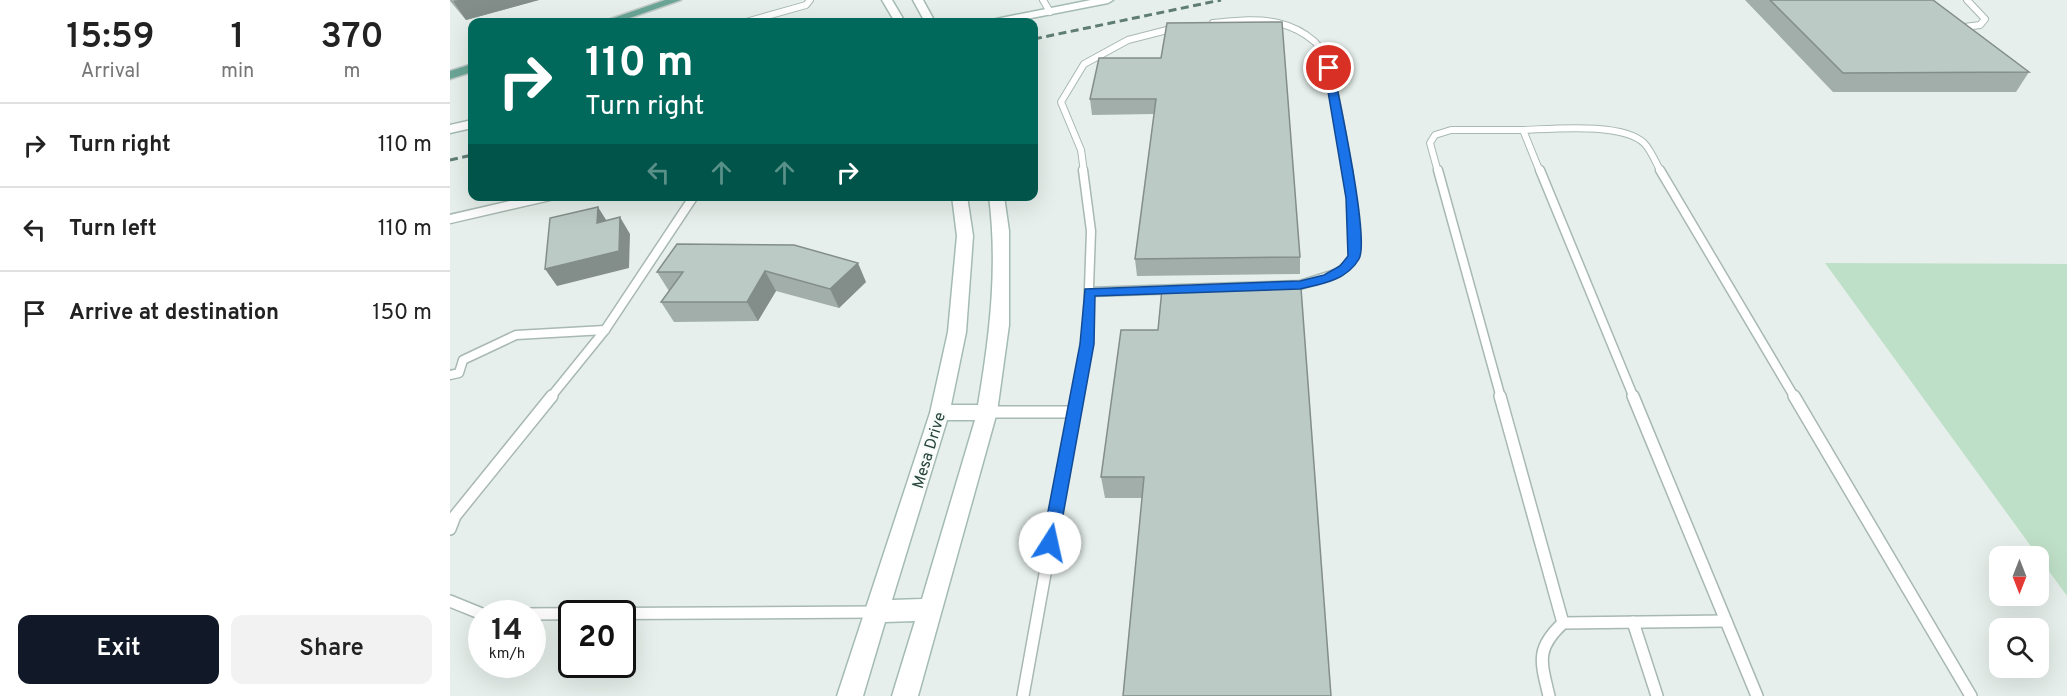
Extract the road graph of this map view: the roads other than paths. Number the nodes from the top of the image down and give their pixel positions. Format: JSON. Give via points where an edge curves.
{"nodes":[{"id":1,"x":676,"y":0,"type":"edge"},
{"id":2,"x":810,"y":0,"type":"edge"},
{"id":3,"x":887,"y":0,"type":"edge"},
{"id":4,"x":918,"y":0,"type":"edge"},
{"id":5,"x":1043,"y":0,"type":"edge"},
{"id":6,"x":1103,"y":0,"type":"edge"},
{"id":7,"x":1967,"y":0,"type":"edge"},
{"id":8,"x":1050,"y":12,"type":"junction"},
{"id":9,"x":621,"y":18,"type":"edge"},
{"id":10,"x":759,"y":18,"type":"edge"},
{"id":11,"x":898,"y":18,"type":"edge"},
{"id":12,"x":928,"y":18,"type":"edge"},
{"id":13,"x":1018,"y":18,"type":"edge"},
{"id":14,"x":1200,"y":25,"type":"edge"},
{"id":15,"x":1184,"y":27,"type":"edge"},
{"id":16,"x":1951,"y":27,"type":"edge"},
{"id":17,"x":468,"y":69,"type":"edge"},
{"id":18,"x":450,"y":75,"type":"edge"},
{"id":19,"x":468,"y":125,"type":"edge"},
{"id":20,"x":450,"y":129,"type":"edge"},
{"id":21,"x":1522,"y":130,"type":"junction"},
{"id":22,"x":528,"y":201,"type":"edge"},
{"id":23,"x":691,"y":201,"type":"edge"},
{"id":24,"x":961,"y":201,"type":"edge"},
{"id":25,"x":997,"y":201,"type":"edge"},
{"id":26,"x":450,"y":219,"type":"edge"},
{"id":27,"x":1089,"y":292,"type":"junction"},
{"id":28,"x":605,"y":330,"type":"junction"},
{"id":29,"x":450,"y":375,"type":"edge"},
{"id":30,"x":987,"y":412,"type":"junction"},
{"id":31,"x":1074,"y":412,"type":"junction"},
{"id":32,"x":940,"y":413,"type":"junction"},
{"id":33,"x":450,"y":529,"type":"edge"},
{"id":34,"x":450,"y":601,"type":"edge"},
{"id":35,"x":468,"y":608,"type":"edge"},
{"id":36,"x":928,"y":609,"type":"junction"},
{"id":37,"x":878,"y":612,"type":"junction"},
{"id":38,"x":546,"y":614,"type":"edge"},
{"id":39,"x":1726,"y":621,"type":"junction"},
{"id":40,"x":1633,"y":622,"type":"junction"},
{"id":41,"x":1563,"y":623,"type":"junction"},
{"id":42,"x":850,"y":696,"type":"edge"},
{"id":43,"x":905,"y":696,"type":"edge"},
{"id":44,"x":1023,"y":696,"type":"edge"},
{"id":45,"x":1549,"y":696,"type":"edge"},
{"id":46,"x":1657,"y":696,"type":"edge"},
{"id":47,"x":1757,"y":696,"type":"edge"},
{"id":48,"x":1971,"y":696,"type":"edge"}],
"edges":[{"from":1,"to":9,"type":"main road"},
{"from":2,"to":10,"type":"lane"},
{"from":3,"to":11,"type":"main road"},
{"from":4,"to":12,"type":"main road"},
{"from":5,"to":8,"type":"lane"},
{"from":6,"to":8,"type":"main road"},
{"from":7,"to":16,"type":"lane","via":[[1986,19],[1980,25]]},
{"from":8,"to":13,"type":"main road"},
{"from":14,"to":27,"type":"lane","via":[[1269,21],[1292,25],[1319,45],[1329,68],[1341,129],[1352,198],[1354,256],[1345,269],[1300,285]]},
{"from":15,"to":27,"type":"lane","via":[[1128,40],[1084,64],[1061,102],[1081,150],[1091,231]]},
{"from":17,"to":18,"type":"main road"},
{"from":19,"to":20,"type":"main road"},
{"from":21,"to":39,"type":"lane"},
{"from":21,"to":41,"type":"lane","via":[[1451,130],[1435,135],[1430,143]]},
{"from":21,"to":48,"type":"lane","via":[[1615,130],[1644,143]]},
{"from":22,"to":26,"type":"lane"},
{"from":23,"to":28,"type":"lane"},
{"from":24,"to":32,"type":"main road","name":"Mesa Drive","via":[[965,236],[957,332]]},
{"from":25,"to":30,"type":"main road","via":[[1001,231],[1000,325]]},
{"from":27,"to":31,"type":"lane","via":[[1087,344]]},
{"from":28,"to":29,"type":"lane","via":[[516,335],[463,360],[459,373]]},
{"from":28,"to":33,"type":"lane","via":[[455,516]]},
{"from":30,"to":31,"type":"lane"},
{"from":30,"to":32,"type":"main road"},
{"from":30,"to":36,"type":"main road"},
{"from":31,"to":44,"type":"lane"},
{"from":32,"to":37,"type":"main road","name":"Mesa Drive"},
{"from":34,"to":35,"type":"lane"},
{"from":36,"to":37,"type":"main road"},
{"from":36,"to":43,"type":"main road"},
{"from":37,"to":38,"type":"lane"},
{"from":37,"to":42,"type":"main road","name":"Mesa Drive"},
{"from":39,"to":40,"type":"lane"},
{"from":39,"to":47,"type":"lane"},
{"from":40,"to":41,"type":"lane"},
{"from":40,"to":46,"type":"lane"},
{"from":41,"to":45,"type":"lane","via":[[1547,637],[1540,657]]}]}
